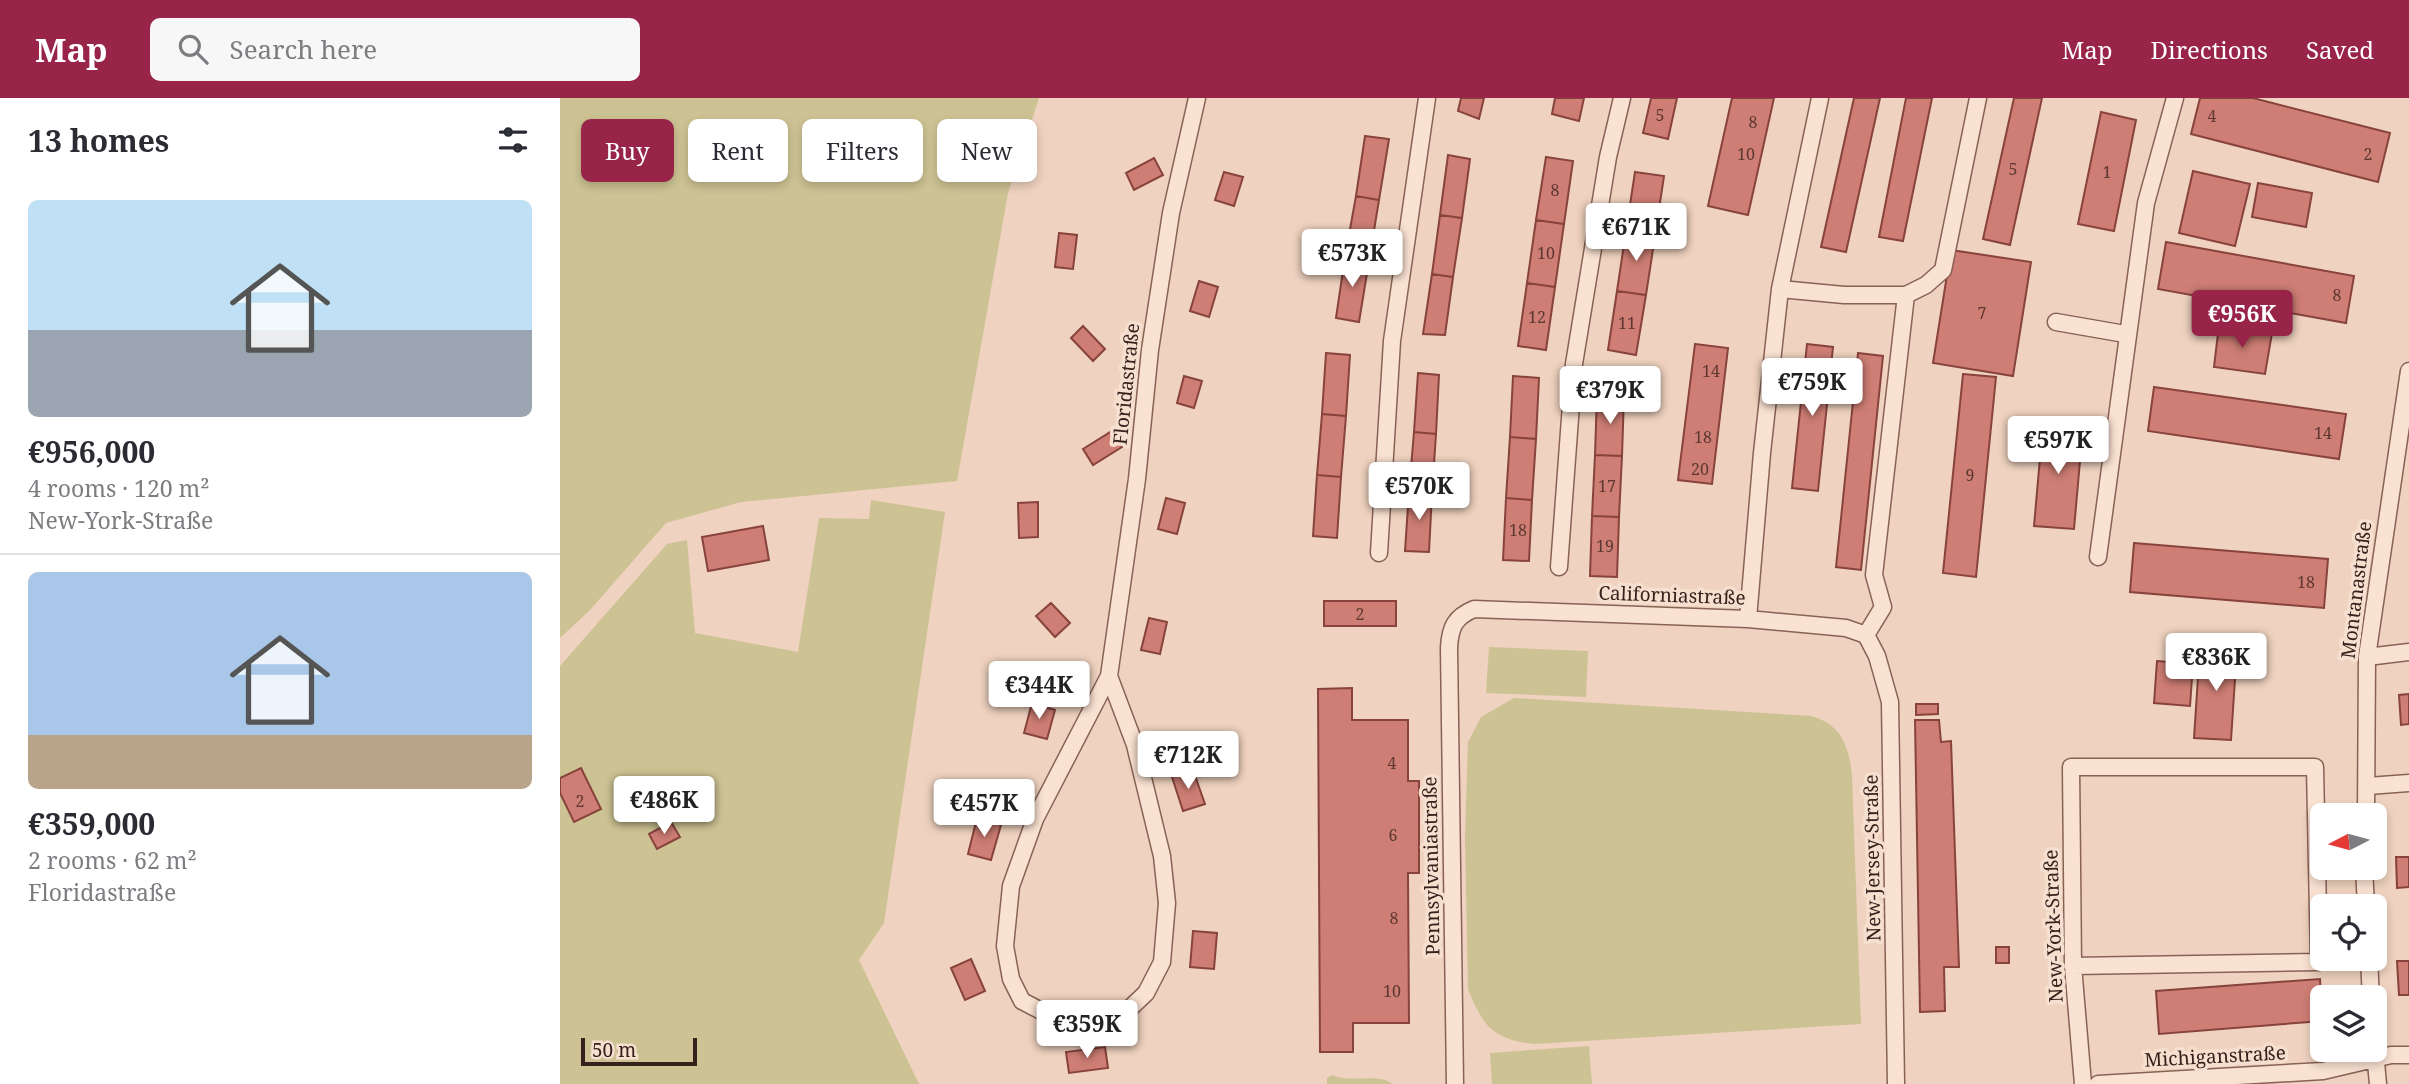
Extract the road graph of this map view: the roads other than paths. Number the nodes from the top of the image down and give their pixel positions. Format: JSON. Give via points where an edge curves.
{"nodes":[{"id":1,"x":1198,"y":98,"type":"edge"},
{"id":2,"x":1427,"y":98,"type":"edge"},
{"id":3,"x":1622,"y":98,"type":"edge"},
{"id":4,"x":1820,"y":98,"type":"edge"},
{"id":5,"x":1978,"y":98,"type":"edge"},
{"id":6,"x":2175,"y":98,"type":"edge"},
{"id":7,"x":1780,"y":289,"type":"junction"},
{"id":8,"x":1906,"y":295,"type":"junction"},
{"id":9,"x":2056,"y":322,"type":"dead end"},
{"id":10,"x":2125,"y":334,"type":"junction"},
{"id":11,"x":2409,"y":371,"type":"edge"},
{"id":12,"x":1379,"y":552,"type":"dead end"},
{"id":13,"x":2098,"y":557,"type":"dead end"},
{"id":14,"x":1559,"y":567,"type":"dead end"},
{"id":15,"x":1474,"y":608,"type":"joint"},
{"id":16,"x":1748,"y":619,"type":"junction"},
{"id":17,"x":1866,"y":635,"type":"junction"},
{"id":18,"x":2409,"y":652,"type":"edge"},
{"id":19,"x":2367,"y":657,"type":"junction"},
{"id":20,"x":1109,"y":676,"type":"junction"},
{"id":21,"x":2409,"y":783,"type":"edge"},
{"id":22,"x":2368,"y":786,"type":"junction"},
{"id":23,"x":2317,"y":803,"type":"edge"},
{"id":24,"x":2367,"y":803,"type":"edge"},
{"id":25,"x":2319,"y":880,"type":"edge"},
{"id":26,"x":2073,"y":966,"type":"junction"},
{"id":27,"x":2387,"y":1055,"type":"edge"},
{"id":28,"x":2409,"y":1055,"type":"edge"},
{"id":29,"x":2352,"y":1062,"type":"edge"},
{"id":30,"x":2376,"y":1062,"type":"edge"},
{"id":31,"x":1455,"y":1084,"type":"edge"},
{"id":32,"x":1896,"y":1084,"type":"edge"},
{"id":33,"x":2083,"y":1084,"type":"edge"},
{"id":34,"x":2098,"y":1084,"type":"edge"},
{"id":35,"x":2378,"y":1084,"type":"edge"}],
"edges":[{"from":1,"to":20,"type":"street","name":"Floridastraße","via":[[1171,213]]},
{"from":2,"to":12,"type":"street","via":[[1392,341]]},
{"from":3,"to":14,"type":"street","via":[[1574,364]]},
{"from":4,"to":7,"type":"street"},
{"from":5,"to":8,"type":"street","via":[[1943,270]]},
{"from":6,"to":10,"type":"street","via":[[2146,203]]},
{"from":7,"to":8,"type":"street"},
{"from":7,"to":16,"type":"street"},
{"from":8,"to":17,"type":"street","via":[[1874,575],[1883,607]]},
{"from":9,"to":10,"type":"street"},
{"from":10,"to":13,"type":"street"},
{"from":11,"to":19,"type":"street","name":"Montanastraße"},
{"from":15,"to":16,"type":"street","name":"Californiastraße"},
{"from":15,"to":31,"type":"street","name":"Pennsylvaniastraße","via":[[1460,614],[1453,624],[1449,648]]},
{"from":16,"to":17,"type":"street","name":"Californiastraße","via":[[1846,628]]},
{"from":17,"to":32,"type":"street","name":"New-Jersey-Straße","via":[[1890,702]]},
{"from":18,"to":19,"type":"street"},
{"from":19,"to":22,"type":"street","name":"Montanastraße"},
{"from":20,"to":20,"type":"street","name":"Floridastraße","via":[[1035,819],[1011,886],[1005,946],[1011,979],[1022,1001],[1053,1017],[1093,1021],[1125,1013],[1146,993],[1162,961],[1167,903],[1162,856],[1135,745]]},
{"from":21,"to":22,"type":"street"},
{"from":22,"to":24,"type":"street","name":"Montanastraße"},
{"from":23,"to":26,"type":"street","name":"New-York-Straße","via":[[2315,767],[2071,767]]},
{"from":25,"to":26,"type":"street","via":[[2319,962]]},
{"from":26,"to":33,"type":"street","name":"New-York-Straße"},
{"from":27,"to":28,"type":"street","name":"Michiganstraße"},
{"from":29,"to":34,"type":"street","name":"Michiganstraße","via":[[2323,1071]]},
{"from":30,"to":35,"type":"street"}]}
